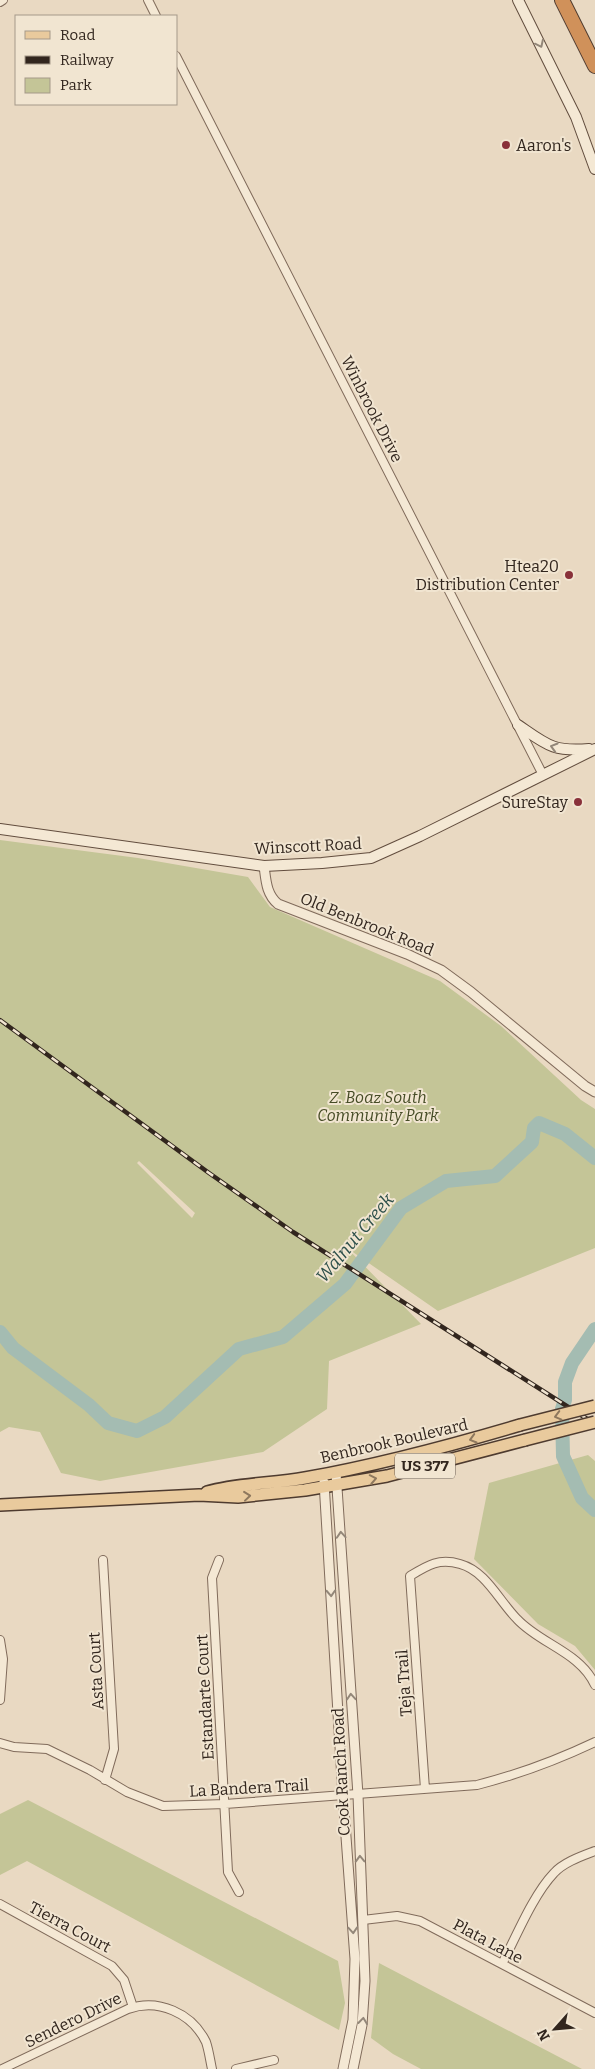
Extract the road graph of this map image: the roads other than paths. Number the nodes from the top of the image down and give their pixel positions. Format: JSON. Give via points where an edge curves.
{"nodes":[{"id":1,"x":148,"y":0,"type":"edge"},
{"id":2,"x":518,"y":0,"type":"edge"},
{"id":3,"x":562,"y":0,"type":"edge"},
{"id":4,"x":156,"y":15,"type":"edge"},
{"id":5,"x":178,"y":60,"type":"edge"},
{"id":6,"x":595,"y":66,"type":"edge"},
{"id":7,"x":595,"y":169,"type":"edge"},
{"id":8,"x":518,"y":725,"type":"junction"},
{"id":9,"x":595,"y":749,"type":"edge"},
{"id":10,"x":544,"y":775,"type":"junction"},
{"id":11,"x":0,"y":829,"type":"edge"},
{"id":12,"x":264,"y":866,"type":"junction"},
{"id":13,"x":595,"y":1092,"type":"edge"},
{"id":14,"x":595,"y":1406,"type":"edge"},
{"id":15,"x":595,"y":1422,"type":"edge"},
{"id":16,"x":336,"y":1473,"type":"junction"},
{"id":17,"x":323,"y":1475,"type":"junction"},
{"id":18,"x":338,"y":1485,"type":"junction"},
{"id":19,"x":325,"y":1487,"type":"junction"},
{"id":20,"x":198,"y":1495,"type":"junction"},
{"id":21,"x":0,"y":1505,"type":"edge"},
{"id":22,"x":103,"y":1560,"type":"dead end"},
{"id":23,"x":219,"y":1560,"type":"dead end"},
{"id":24,"x":0,"y":1640,"type":"edge"},
{"id":25,"x":595,"y":1685,"type":"edge"},
{"id":26,"x":0,"y":1700,"type":"edge"},
{"id":27,"x":0,"y":1742,"type":"edge"},
{"id":28,"x":595,"y":1742,"type":"edge"},
{"id":29,"x":105,"y":1780,"type":"junction"},
{"id":30,"x":425,"y":1788,"type":"junction"},
{"id":31,"x":358,"y":1795,"type":"junction"},
{"id":32,"x":343,"y":1796,"type":"junction"},
{"id":33,"x":225,"y":1804,"type":"junction"},
{"id":34,"x":595,"y":1851,"type":"edge"},
{"id":35,"x":239,"y":1892,"type":"dead end"},
{"id":36,"x":0,"y":1904,"type":"edge"},
{"id":37,"x":363,"y":1920,"type":"junction"},
{"id":38,"x":502,"y":1964,"type":"junction"},
{"id":39,"x":134,"y":2007,"type":"junction"},
{"id":40,"x":595,"y":2013,"type":"edge"},
{"id":41,"x":274,"y":2060,"type":"dead end"},
{"id":42,"x":2,"y":2069,"type":"edge"},
{"id":43,"x":212,"y":2069,"type":"edge"},
{"id":44,"x":236,"y":2069,"type":"edge"},
{"id":45,"x":343,"y":2069,"type":"edge"},
{"id":46,"x":354,"y":2069,"type":"edge"}],
"edges":[{"from":1,"to":4,"type":"street"},
{"from":2,"to":7,"type":"main road","one_way":true,"via":[[576,117]]},
{"from":3,"to":6,"type":"highway"},
{"from":5,"to":8,"type":"street","name":"Winbrook Drive"},
{"from":9,"to":8,"type":"main road","one_way":true,"via":[[549,747]]},
{"from":8,"to":10,"type":"street","name":"Winbrook Drive"},
{"from":9,"to":10,"type":"main road","name":"Winscott Road"},
{"from":10,"to":12,"type":"main road","name":"Winscott Road","via":[[371,858]]},
{"from":11,"to":12,"type":"main road","name":"Winscott Road"},
{"from":12,"to":13,"type":"street","name":"Old Benbrook Road","via":[[271,899],[278,904],[441,970]]},
{"from":14,"to":16,"type":"main road","name":"Benbrook Boulevard","number":"US 377","one_way":true,"bridge":true},
{"from":18,"to":15,"type":"main road","name":"Benbrook Boulevard","number":"US 377","one_way":true,"bridge":true,"via":[[386,1476]]},
{"from":16,"to":17,"type":"main road","name":"Benbrook Boulevard","number":"US 377"},
{"from":16,"to":18,"type":"street","name":"Cook Ranch Road"},
{"from":17,"to":19,"type":"street","name":"Cook Ranch Road"},
{"from":17,"to":20,"type":"main road","name":"Benbrook Boulevard","number":"US 377","via":[[225,1487]]},
{"from":18,"to":19,"type":"main road","name":"Benbrook Boulevard","number":"US 377"},
{"from":31,"to":18,"type":"street","name":"Cook Ranch Road","one_way":true},
{"from":20,"to":19,"type":"main road","name":"Benbrook Boulevard","number":"US 377","one_way":true,"via":[[238,1497]]},
{"from":19,"to":32,"type":"street","name":"Cook Ranch Road","one_way":true},
{"from":20,"to":21,"type":"main road","name":"Benbrook Boulevard","number":"US 377"},
{"from":22,"to":29,"type":"street","name":"Asta Court","via":[[114,1749]]},
{"from":23,"to":33,"type":"street","name":"Estandarte Court","via":[[212,1578]]},
{"from":24,"to":26,"type":"street","via":[[3,1659]]},
{"from":25,"to":30,"type":"street","name":"Teja Trail","via":[[575,1660],[518,1621],[476,1570],[440,1561],[410,1576]]},
{"from":27,"to":29,"type":"street","name":"La Bandera Trail","via":[[47,1749]]},
{"from":28,"to":30,"type":"street","name":"La Bandera Trail","via":[[516,1775],[477,1784]]},
{"from":29,"to":33,"type":"street","name":"La Bandera Trail","via":[[163,1806]]},
{"from":30,"to":31,"type":"street","name":"La Bandera Trail"},
{"from":31,"to":32,"type":"street","name":"La Bandera Trail"},
{"from":37,"to":31,"type":"street","name":"Cook Ranch Road","one_way":true},
{"from":32,"to":33,"type":"street","name":"La Bandera Trail"},
{"from":32,"to":45,"type":"street","name":"Cook Ranch Road","one_way":true,"via":[[355,1985],[352,2030]]},
{"from":33,"to":35,"type":"street","name":"Estandarte Court","via":[[228,1872]]},
{"from":34,"to":38,"type":"street","via":[[555,1872],[540,1893]]},
{"from":36,"to":39,"type":"street","name":"Tierra Court","via":[[112,1966],[124,1980]]},
{"from":37,"to":38,"type":"street","name":"Plata Lane","via":[[397,1916],[420,1921]]},
{"from":46,"to":37,"type":"street","name":"Cook Ranch Road","one_way":true,"via":[[365,1998]]},
{"from":38,"to":40,"type":"street","name":"Plata Lane"},
{"from":39,"to":42,"type":"street","name":"Sendero Drive"},
{"from":39,"to":43,"type":"street","name":"Sendero Drive","via":[[163,2007],[186,2018],[204,2038]]},
{"from":41,"to":44,"type":"street"}]}
